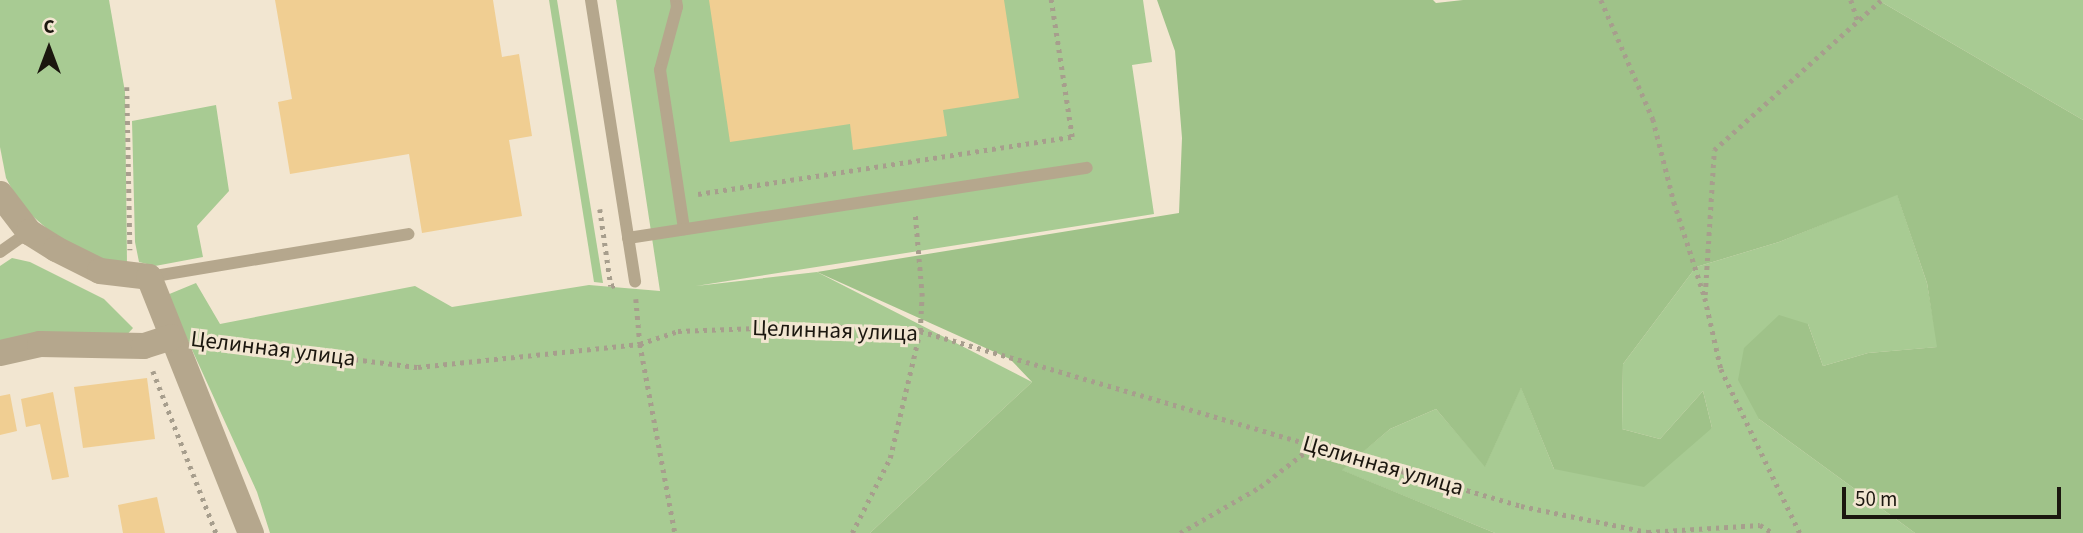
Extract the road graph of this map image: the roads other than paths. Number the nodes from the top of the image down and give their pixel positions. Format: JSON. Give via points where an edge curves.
{"nodes":[{"id":1,"x":591,"y":0,"type":"edge"},
{"id":2,"x":676,"y":0,"type":"edge"},
{"id":3,"x":1087,"y":168,"type":"dead end"},
{"id":4,"x":0,"y":194,"type":"edge"},
{"id":5,"x":684,"y":229,"type":"junction"},
{"id":6,"x":29,"y":232,"type":"junction"},
{"id":7,"x":408,"y":233,"type":"dead end"},
{"id":8,"x":628,"y":238,"type":"junction"},
{"id":9,"x":0,"y":252,"type":"edge"},
{"id":10,"x":140,"y":276,"type":"junction"},
{"id":11,"x":635,"y":282,"type":"road end"},
{"id":12,"x":172,"y":337,"type":"junction"},
{"id":13,"x":0,"y":353,"type":"edge"},
{"id":14,"x":251,"y":533,"type":"edge"}],
"edges":[{"from":1,"to":8,"type":"lane"},
{"from":2,"to":5,"type":"lane","via":[[660,70]]},
{"from":3,"to":5,"type":"lane"},
{"from":4,"to":6,"type":"street"},
{"from":5,"to":8,"type":"lane"},
{"from":6,"to":9,"type":"lane"},
{"from":6,"to":10,"type":"street","via":[[100,271]]},
{"from":7,"to":10,"type":"lane"},
{"from":8,"to":11,"type":"lane"},
{"from":10,"to":12,"type":"street"},
{"from":12,"to":13,"type":"street","name":"Целинная улица","via":[[144,346],[40,344]]},
{"from":12,"to":14,"type":"street"}]}
